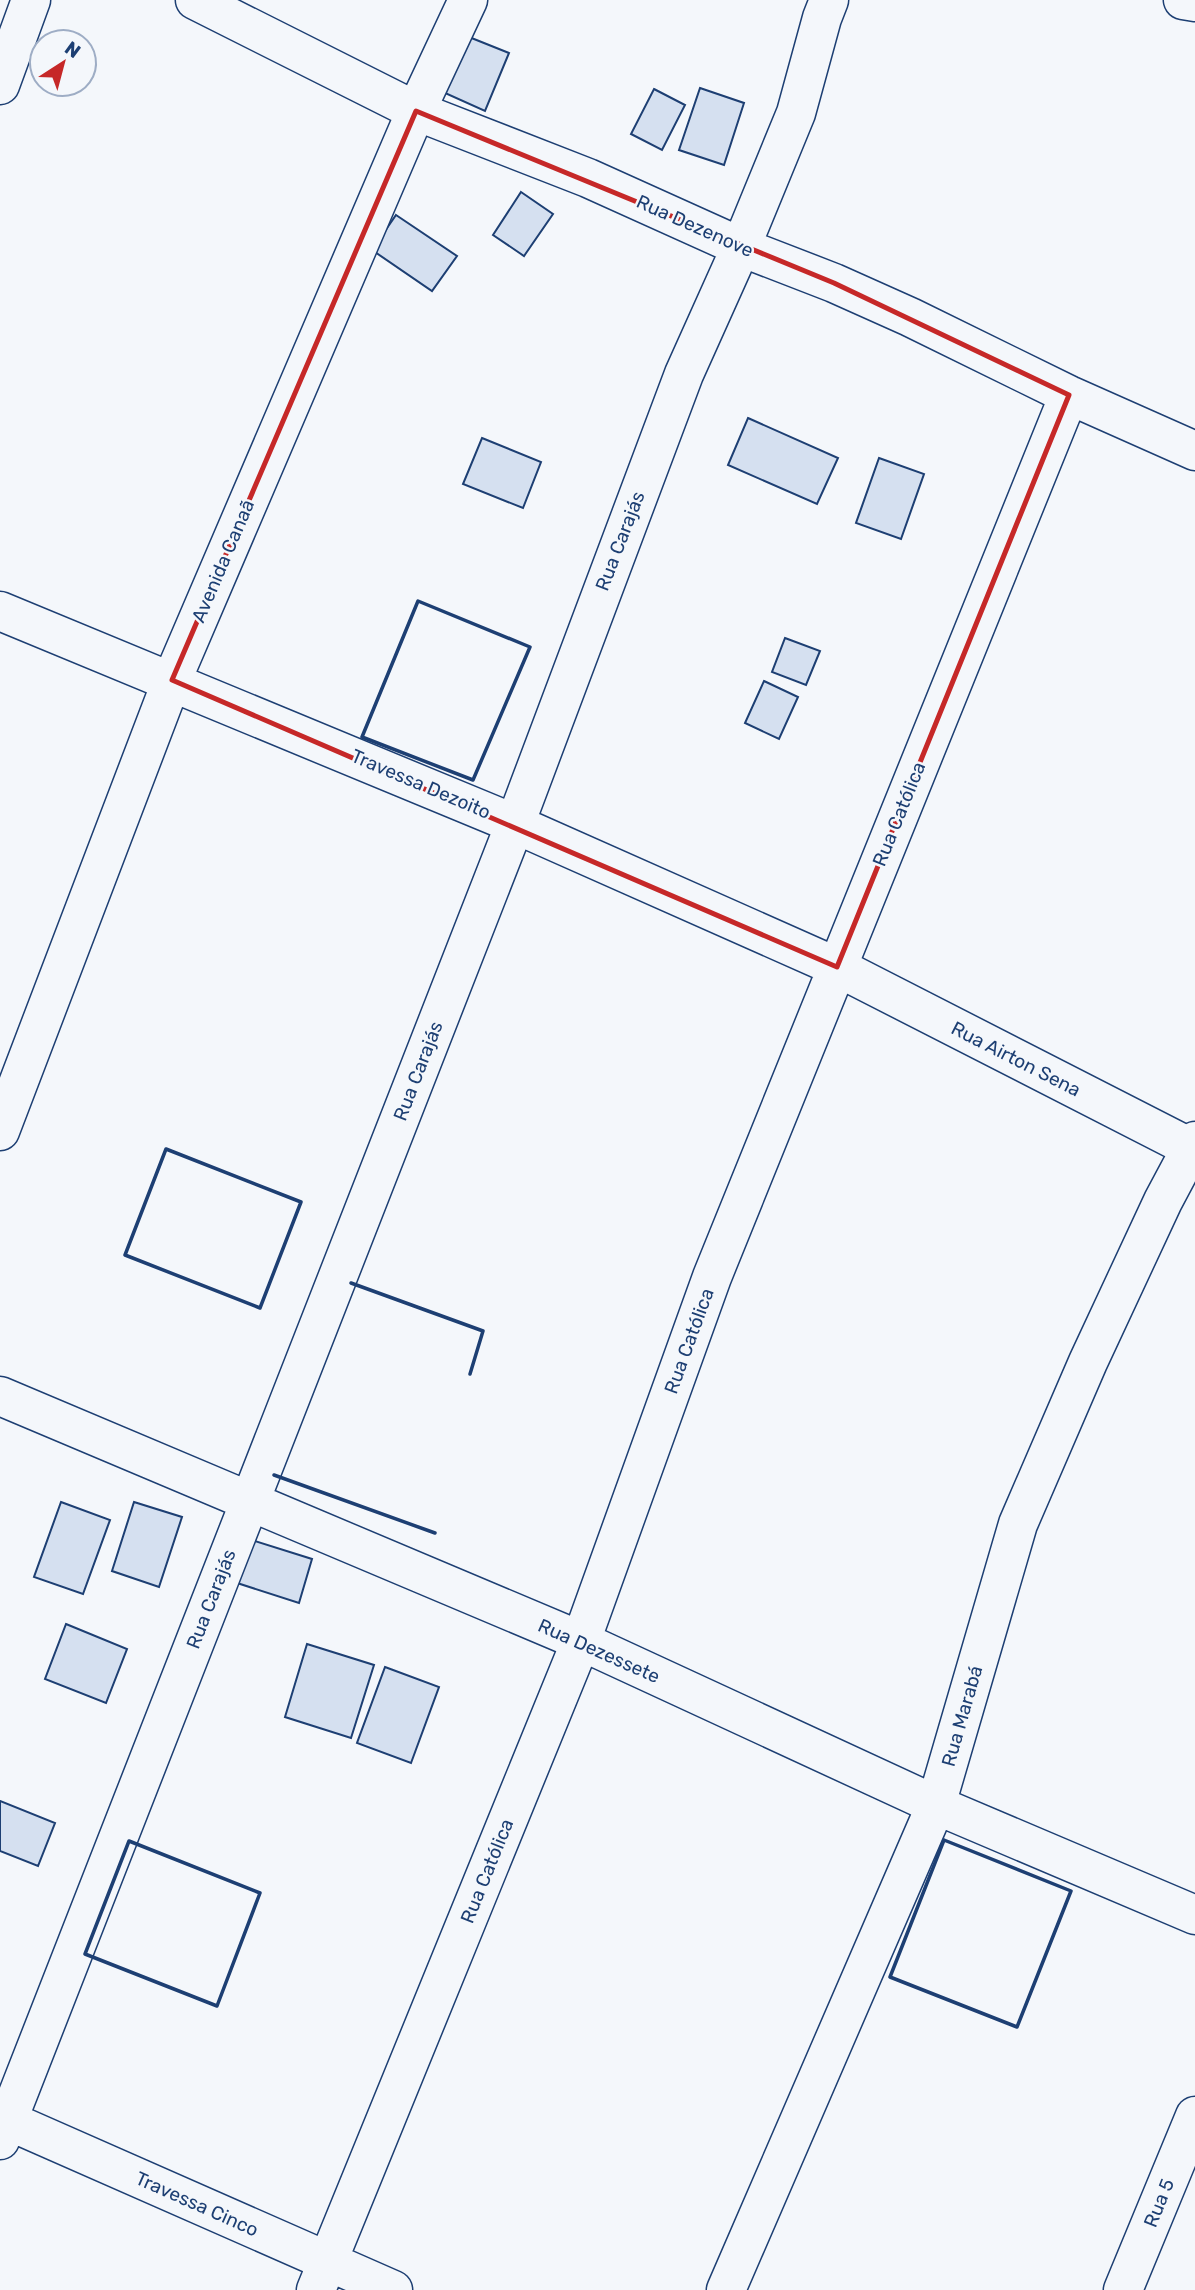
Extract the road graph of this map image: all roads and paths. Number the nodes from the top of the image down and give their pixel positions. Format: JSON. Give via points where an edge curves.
{"nodes":[{"id":1,"x":30,"y":0,"type":"edge"},
{"id":2,"x":195,"y":0,"type":"edge"},
{"id":3,"x":468,"y":0,"type":"edge"},
{"id":4,"x":829,"y":0,"type":"edge"},
{"id":5,"x":1183,"y":0,"type":"edge"},
{"id":6,"x":1195,"y":2,"type":"edge"},
{"id":7,"x":0,"y":85,"type":"edge"},
{"id":8,"x":416,"y":111,"type":"junction"},
{"id":9,"x":741,"y":247,"type":"junction"},
{"id":10,"x":1069,"y":395,"type":"junction"},
{"id":11,"x":1195,"y":451,"type":"edge"},
{"id":12,"x":0,"y":611,"type":"edge"},
{"id":13,"x":172,"y":680,"type":"junction"},
{"id":14,"x":515,"y":824,"type":"junction"},
{"id":15,"x":837,"y":967,"type":"junction"},
{"id":16,"x":0,"y":1131,"type":"edge"},
{"id":17,"x":1194,"y":1147,"type":"edge"},
{"id":18,"x":0,"y":1396,"type":"edge"},
{"id":19,"x":250,"y":1500,"type":"junction"},
{"id":20,"x":581,"y":1641,"type":"junction"},
{"id":21,"x":936,"y":1805,"type":"junction"},
{"id":22,"x":1195,"y":1915,"type":"edge"},
{"id":23,"x":1195,"y":2116,"type":"edge"},
{"id":24,"x":3,"y":2126,"type":"edge"},
{"id":25,"x":321,"y":2275,"type":"edge"},
{"id":26,"x":393,"y":2290,"type":"edge"},
{"id":27,"x":726,"y":2290,"type":"edge"},
{"id":28,"x":1124,"y":2290,"type":"edge"}],
"edges":[{"from":1,"to":7,"type":"street"},
{"from":2,"to":8,"type":"street","name":"Rua Dezenove"},
{"from":3,"to":8,"type":"street","name":"Avenida Canaã"},
{"from":4,"to":9,"type":"street","name":"Rua Carajás","via":[[796,113]]},
{"from":5,"to":6,"type":"street"},
{"from":8,"to":9,"type":"street","name":"Rua Dezenove","via":[[588,178]]},
{"from":8,"to":13,"type":"street","name":"Avenida Canaã"},
{"from":9,"to":10,"type":"street","name":"Rua Dezenove","via":[[872,300]]},
{"from":9,"to":14,"type":"street","name":"Rua Carajás","via":[[684,373]]},
{"from":10,"to":11,"type":"street","name":"Rua Dezenove"},
{"from":10,"to":15,"type":"street","name":"Rua Católica"},
{"from":12,"to":13,"type":"street","name":"Travessa Dezoito"},
{"from":13,"to":14,"type":"street","name":"Travessa Dezoito"},
{"from":13,"to":16,"type":"street","name":"Avenida Canaã"},
{"from":14,"to":15,"type":"street","name":"Travessa Dezoito"},
{"from":14,"to":19,"type":"street","name":"Rua Carajás"},
{"from":15,"to":17,"type":"street","name":"Rua Airton Sena"},
{"from":15,"to":20,"type":"street","name":"Rua Católica","via":[[712,1277]]},
{"from":17,"to":21,"type":"street","name":"Rua Marabá","via":[[1163,1201],[1018,1524]]},
{"from":18,"to":19,"type":"street","name":"Rua Dezessete"},
{"from":19,"to":20,"type":"street","name":"Rua Dezessete"},
{"from":19,"to":24,"type":"street","name":"Rua Carajás"},
{"from":20,"to":21,"type":"street","name":"Rua Dezessete"},
{"from":20,"to":25,"type":"street","name":"Rua Católica"},
{"from":21,"to":22,"type":"street","name":"Rua Dezessete"},
{"from":21,"to":27,"type":"street","name":"Rua Marabá"},
{"from":23,"to":28,"type":"street","name":"Rua 5"},
{"from":24,"to":25,"type":"street","name":"Travessa Cinco"},
{"from":25,"to":26,"type":"street","name":"Travessa Cinco"}]}
